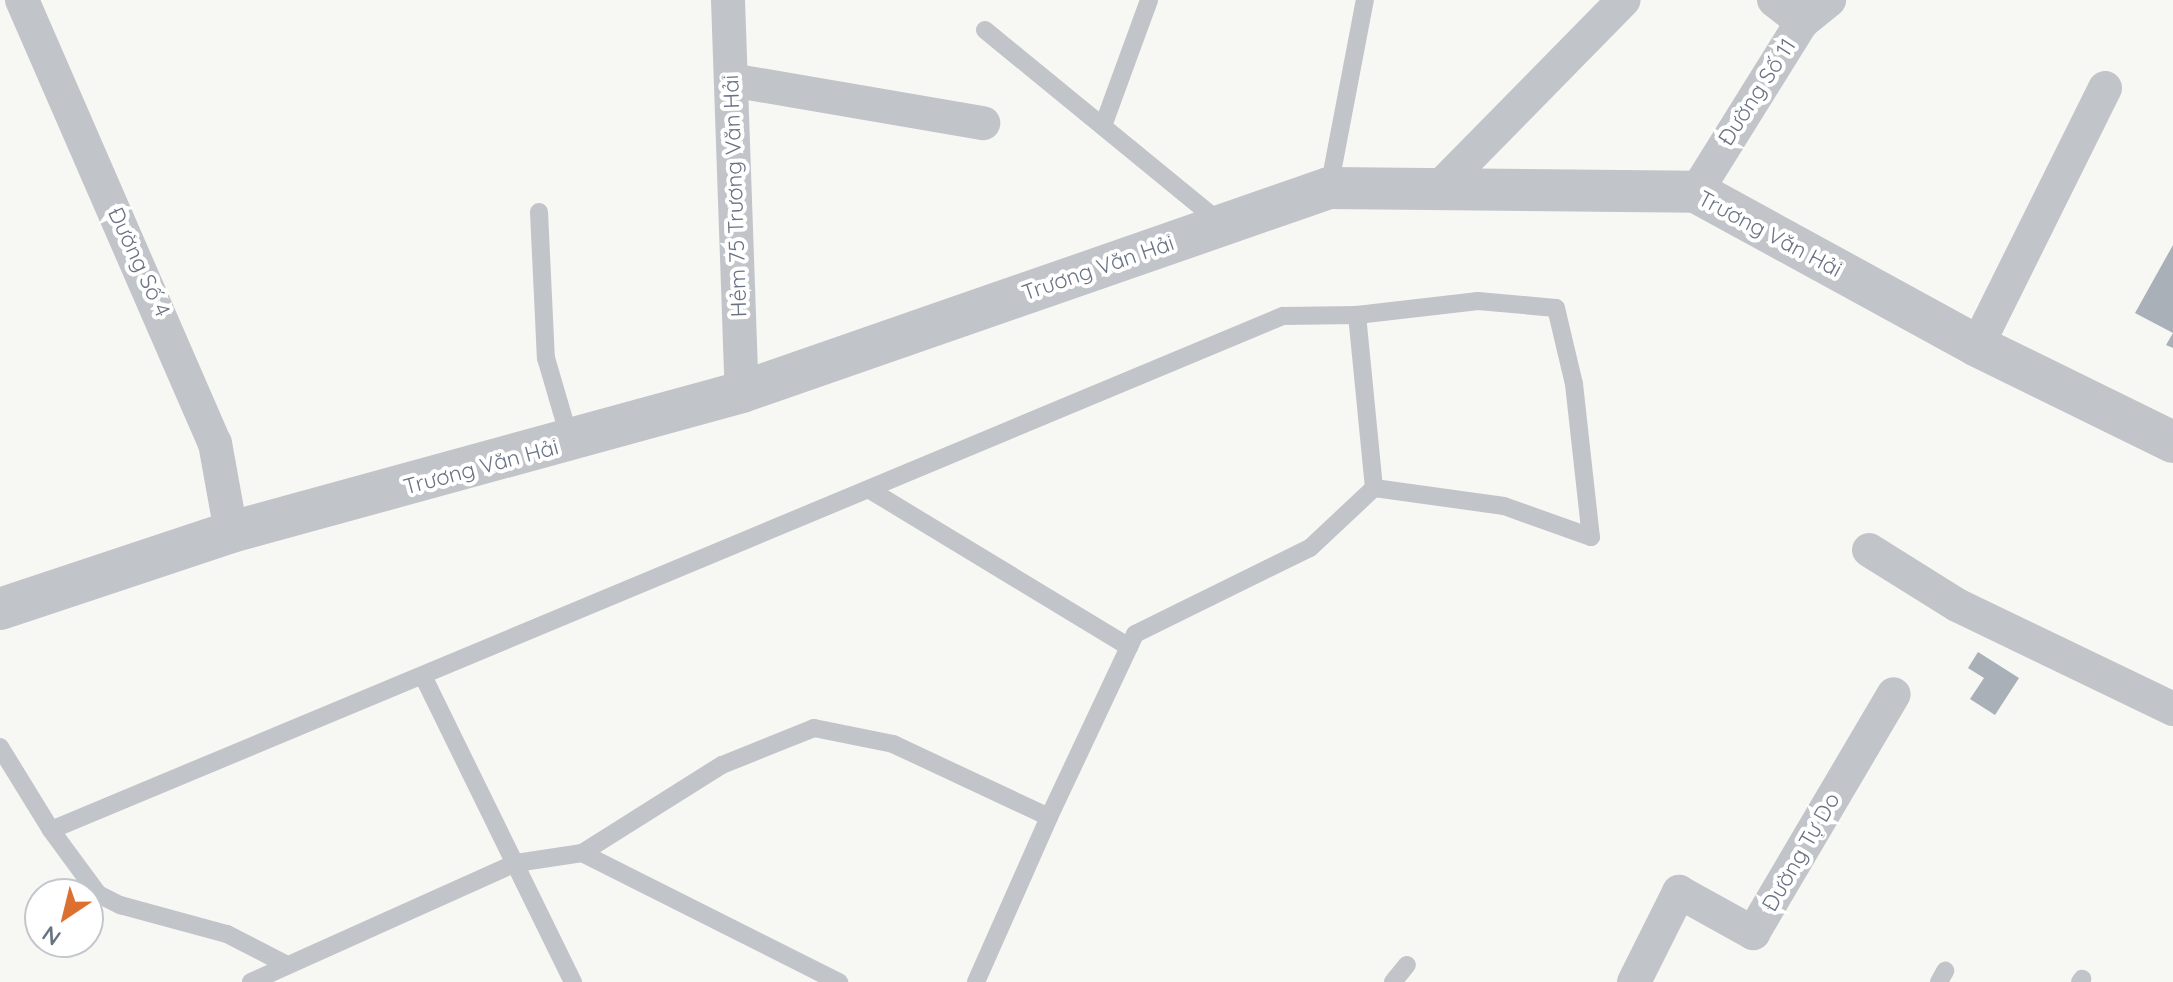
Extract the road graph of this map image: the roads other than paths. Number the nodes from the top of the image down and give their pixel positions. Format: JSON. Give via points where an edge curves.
{"nodes":[{"id":1,"x":22,"y":0,"type":"edge"},
{"id":2,"x":728,"y":0,"type":"edge"},
{"id":3,"x":1149,"y":0,"type":"edge"},
{"id":4,"x":1365,"y":0,"type":"edge"},
{"id":5,"x":1624,"y":0,"type":"edge"},
{"id":6,"x":1774,"y":0,"type":"edge"},
{"id":7,"x":1829,"y":0,"type":"edge"},
{"id":8,"x":1802,"y":22,"type":"junction"},
{"id":9,"x":985,"y":30,"type":"dead end"},
{"id":10,"x":731,"y":80,"type":"junction"},
{"id":11,"x":2105,"y":88,"type":"dead end"},
{"id":12,"x":983,"y":123,"type":"dead end"},
{"id":13,"x":1103,"y":126,"type":"junction"},
{"id":14,"x":1329,"y":188,"type":"junction"},
{"id":15,"x":1435,"y":192,"type":"junction"},
{"id":16,"x":1696,"y":192,"type":"junction"},
{"id":17,"x":539,"y":212,"type":"dead end"},
{"id":18,"x":1223,"y":224,"type":"junction"},
{"id":19,"x":1357,"y":315,"type":"junction"},
{"id":20,"x":1977,"y":346,"type":"junction"},
{"id":21,"x":742,"y":392,"type":"junction"},
{"id":22,"x":2173,"y":442,"type":"edge"},
{"id":23,"x":571,"y":443,"type":"junction"},
{"id":24,"x":1374,"y":488,"type":"junction"},
{"id":25,"x":870,"y":490,"type":"junction"},
{"id":26,"x":231,"y":532,"type":"junction"},
{"id":27,"x":1869,"y":550,"type":"dead end"},
{"id":28,"x":0,"y":609,"type":"edge"},
{"id":29,"x":1129,"y":647,"type":"junction"},
{"id":30,"x":424,"y":678,"type":"junction"},
{"id":31,"x":1894,"y":694,"type":"dead end"},
{"id":32,"x":2173,"y":709,"type":"edge"},
{"id":33,"x":0,"y":747,"type":"edge"},
{"id":34,"x":1049,"y":817,"type":"junction"},
{"id":35,"x":51,"y":830,"type":"junction"},
{"id":36,"x":582,"y":853,"type":"junction"},
{"id":37,"x":516,"y":863,"type":"junction"},
{"id":38,"x":285,"y":964,"type":"junction"},
{"id":39,"x":1407,"y":965,"type":"dead end"},
{"id":40,"x":251,"y":982,"type":"edge"},
{"id":41,"x":573,"y":982,"type":"edge"},
{"id":42,"x":839,"y":982,"type":"edge"},
{"id":43,"x":976,"y":982,"type":"edge"},
{"id":44,"x":1393,"y":982,"type":"edge"},
{"id":45,"x":1634,"y":982,"type":"edge"}],
"edges":[{"from":1,"to":26,"type":"street","name":"Đường Số 4","via":[[215,443]]},
{"from":2,"to":10,"type":"street","name":"Hẻm 75 Trương Văn Hải"},
{"from":3,"to":13,"type":"lane"},
{"from":4,"to":14,"type":"lane"},
{"from":5,"to":15,"type":"street"},
{"from":6,"to":8,"type":"street"},
{"from":7,"to":8,"type":"street","name":"Đường Số 11"},
{"from":8,"to":16,"type":"street","name":"Đường Số 11"},
{"from":9,"to":13,"type":"lane"},
{"from":10,"to":12,"type":"street"},
{"from":10,"to":21,"type":"street","name":"Hẻm 75 Trương Văn Hải"},
{"from":11,"to":20,"type":"street"},
{"from":13,"to":18,"type":"lane"},
{"from":14,"to":15,"type":"street","name":"Trương Văn Hải"},
{"from":14,"to":18,"type":"street","name":"Trương Văn Hải"},
{"from":15,"to":16,"type":"street","name":"Trương Văn Hải"},
{"from":16,"to":20,"type":"street","name":"Trương Văn Hải"},
{"from":17,"to":23,"type":"lane","via":[[546,358]]},
{"from":18,"to":21,"type":"street","name":"Trương Văn Hải"},
{"from":19,"to":24,"type":"lane"},
{"from":19,"to":24,"type":"lane","via":[[1478,301],[1556,308],[1574,384],[1591,537],[1504,506]]},
{"from":19,"to":25,"type":"lane","via":[[1283,316]]},
{"from":20,"to":22,"type":"street","name":"Trương Văn Hải"},
{"from":21,"to":23,"type":"street","name":"Trương Văn Hải"},
{"from":23,"to":26,"type":"street","name":"Trương Văn Hải"},
{"from":24,"to":29,"type":"lane","via":[[1310,548],[1135,634]]},
{"from":25,"to":29,"type":"lane"},
{"from":25,"to":30,"type":"lane"},
{"from":26,"to":28,"type":"street","name":"Trương Văn Hải"},
{"from":27,"to":32,"type":"street","via":[[1957,605]]},
{"from":29,"to":34,"type":"lane"},
{"from":30,"to":35,"type":"lane"},
{"from":30,"to":37,"type":"lane"},
{"from":31,"to":45,"type":"street","name":"Đường Tự Do","via":[[1753,933],[1679,892]]},
{"from":33,"to":35,"type":"lane"},
{"from":34,"to":36,"type":"lane","via":[[893,744],[814,728],[722,765]]},
{"from":34,"to":43,"type":"lane"},
{"from":35,"to":38,"type":"lane","via":[[106,899],[227,934]]},
{"from":36,"to":37,"type":"lane"},
{"from":36,"to":42,"type":"lane"},
{"from":37,"to":38,"type":"lane"},
{"from":37,"to":41,"type":"lane"},
{"from":38,"to":40,"type":"lane"},
{"from":39,"to":44,"type":"lane"}]}
